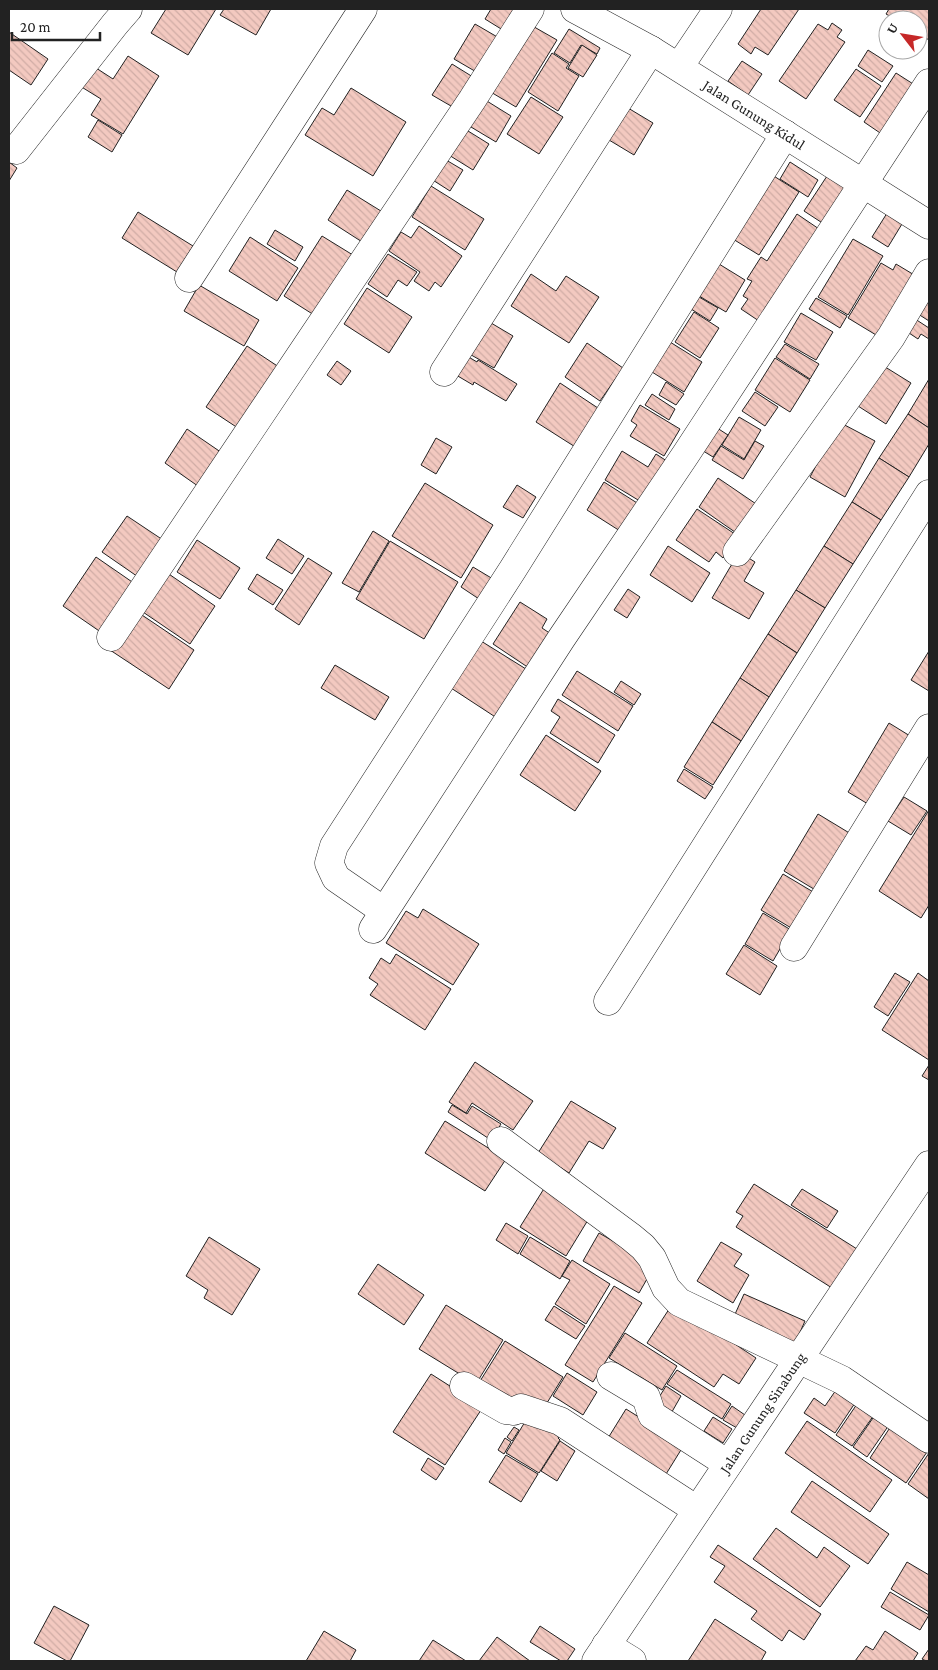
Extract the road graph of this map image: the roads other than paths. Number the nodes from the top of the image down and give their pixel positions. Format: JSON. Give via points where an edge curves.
{"nodes":[{"id":1,"x":128,"y":9,"type":"edge"},
{"id":2,"x":363,"y":9,"type":"edge"},
{"id":3,"x":530,"y":9,"type":"edge"},
{"id":4,"x":575,"y":9,"type":"edge"},
{"id":5,"x":718,"y":9,"type":"edge"},
{"id":6,"x":652,"y":50,"type":"junction"},
{"id":7,"x":679,"y":67,"type":"junction"},
{"id":8,"x":929,"y":82,"type":"edge"},
{"id":9,"x":785,"y":134,"type":"junction"},
{"id":10,"x":16,"y":150,"type":"dead end"},
{"id":11,"x":864,"y":184,"type":"junction"},
{"id":12,"x":929,"y":224,"type":"edge"},
{"id":13,"x":929,"y":273,"type":"edge"},
{"id":14,"x":189,"y":278,"type":"dead end"},
{"id":15,"x":444,"y":372,"type":"dead end"},
{"id":16,"x":929,"y":494,"type":"edge"},
{"id":17,"x":737,"y":552,"type":"dead end"},
{"id":18,"x":111,"y":638,"type":"dead end"},
{"id":19,"x":929,"y":728,"type":"edge"},
{"id":20,"x":794,"y":947,"type":"dead end"},
{"id":21,"x":608,"y":1001,"type":"dead end"},
{"id":22,"x":501,"y":1141,"type":"dead end"},
{"id":23,"x":929,"y":1164,"type":"edge"},
{"id":24,"x":799,"y":1358,"type":"junction"},
{"id":25,"x":611,"y":1376,"type":"dead end"},
{"id":26,"x":464,"y":1386,"type":"dead end"},
{"id":27,"x":929,"y":1439,"type":"edge"},
{"id":28,"x":728,"y":1464,"type":"junction"},
{"id":29,"x":697,"y":1510,"type":"junction"},
{"id":30,"x":601,"y":1653,"type":"edge"},
{"id":31,"x":632,"y":1661,"type":"edge"}],
"edges":[{"from":1,"to":10,"type":"street"},
{"from":2,"to":14,"type":"street"},
{"from":3,"to":18,"type":"street"},
{"from":4,"to":6,"type":"street","name":"Jalan Gunung Kidul"},
{"from":5,"to":7,"type":"street"},
{"from":6,"to":7,"type":"street","name":"Jalan Gunung Kidul"},
{"from":6,"to":15,"type":"street"},
{"from":7,"to":9,"type":"street","name":"Jalan Gunung Kidul"},
{"from":8,"to":11,"type":"street"},
{"from":9,"to":11,"type":"street","name":"Jalan Gunung Kidul"},
{"from":9,"to":11,"type":"street","via":[[513,569],[334,846],[329,862],[336,878],[379,920]]},
{"from":11,"to":12,"type":"street","name":"Jalan Gunung Kidul"},
{"from":13,"to":17,"type":"street","via":[[891,337]]},
{"from":16,"to":21,"type":"street"},
{"from":19,"to":20,"type":"street"},
{"from":22,"to":24,"type":"street","via":[[632,1237],[643,1247],[658,1268],[666,1288],[679,1302]]},
{"from":23,"to":24,"type":"street","name":"Jalan Gunung Sinabung"},
{"from":24,"to":27,"type":"street","via":[[842,1380]]},
{"from":24,"to":28,"type":"street","name":"Jalan Gunung Sinabung"},
{"from":25,"to":28,"type":"street","via":[[646,1397],[652,1415]]},
{"from":26,"to":29,"type":"street","via":[[506,1410],[521,1408],[560,1421]]},
{"from":28,"to":29,"type":"street","name":"Jalan Gunung Sinabung"},
{"from":29,"to":30,"type":"street","name":"Jalan Gunung Sinabung"},
{"from":30,"to":31,"type":"street"}]}
